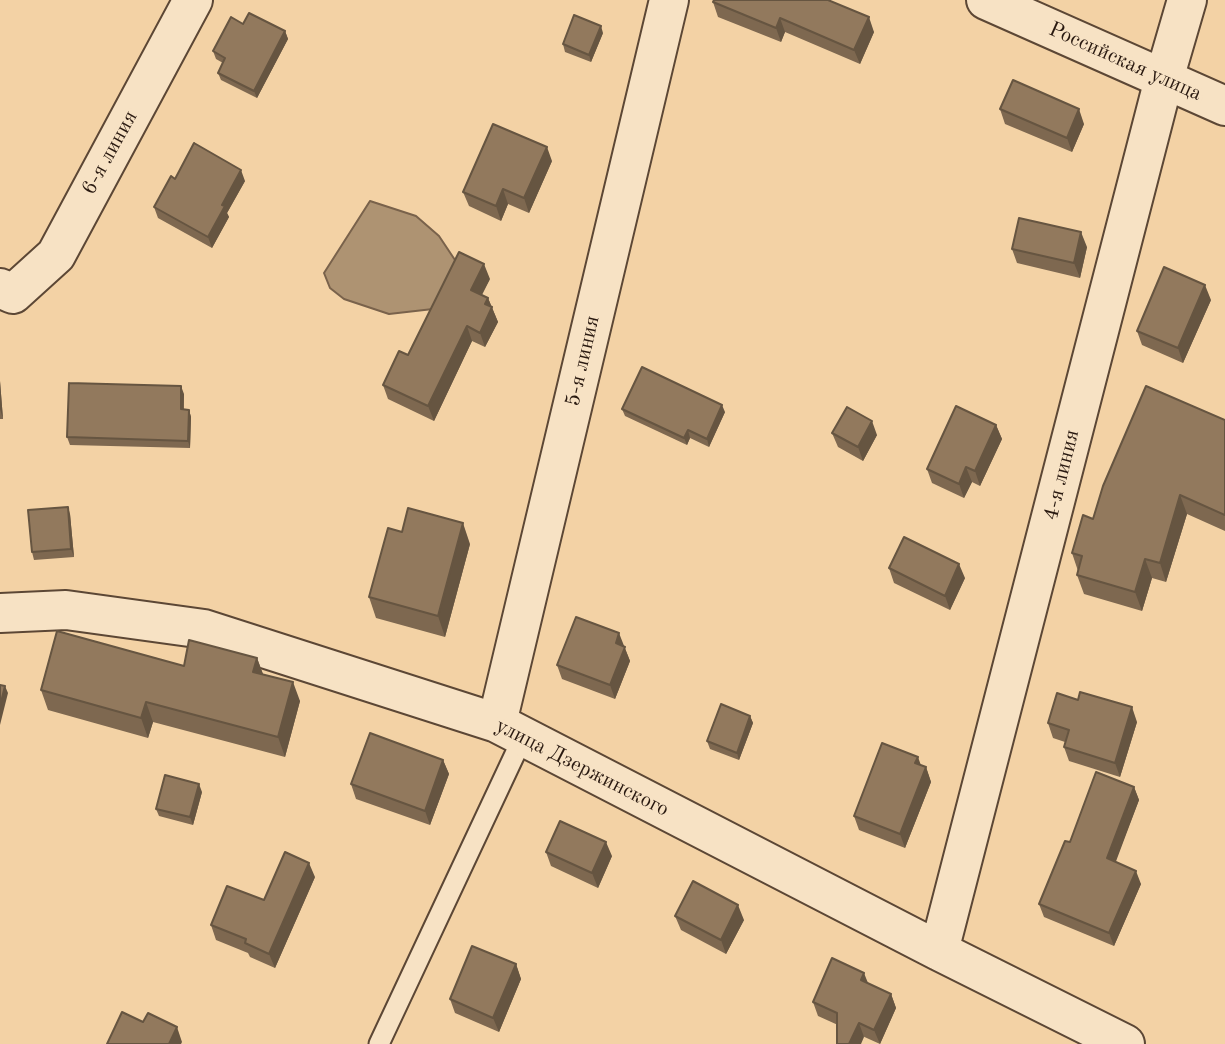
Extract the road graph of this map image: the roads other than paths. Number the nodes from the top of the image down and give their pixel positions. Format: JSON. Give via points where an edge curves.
{"nodes":[{"id":1,"x":192,"y":0,"type":"edge"},
{"id":2,"x":669,"y":0,"type":"edge"},
{"id":3,"x":986,"y":0,"type":"edge"},
{"id":4,"x":1186,"y":0,"type":"edge"},
{"id":5,"x":1164,"y":79,"type":"junction"},
{"id":6,"x":1225,"y":106,"type":"edge"},
{"id":7,"x":7,"y":291,"type":"edge"},
{"id":8,"x":0,"y":613,"type":"edge"},
{"id":9,"x":510,"y":730,"type":"junction"},
{"id":10,"x":939,"y":951,"type":"junction"},
{"id":11,"x":379,"y":1044,"type":"edge"},
{"id":12,"x":1125,"y":1044,"type":"edge"}],
"edges":[{"from":1,"to":7,"type":"street","name":"6-я линия","via":[[56,256]]},
{"from":2,"to":9,"type":"street","name":"5-я линия"},
{"from":3,"to":5,"type":"street","name":"Российская улица"},
{"from":4,"to":5,"type":"street","name":"4-я линия"},
{"from":5,"to":6,"type":"street","name":"Российская улица"},
{"from":5,"to":10,"type":"street","name":"4-я линия"},
{"from":8,"to":9,"type":"street","name":"улица Дзержинского","via":[[66,610],[204,629]]},
{"from":9,"to":10,"type":"street","name":"улица Дзержинского"},
{"from":9,"to":11,"type":"lane"},
{"from":10,"to":12,"type":"street","name":"улица Дзержинского"}]}
